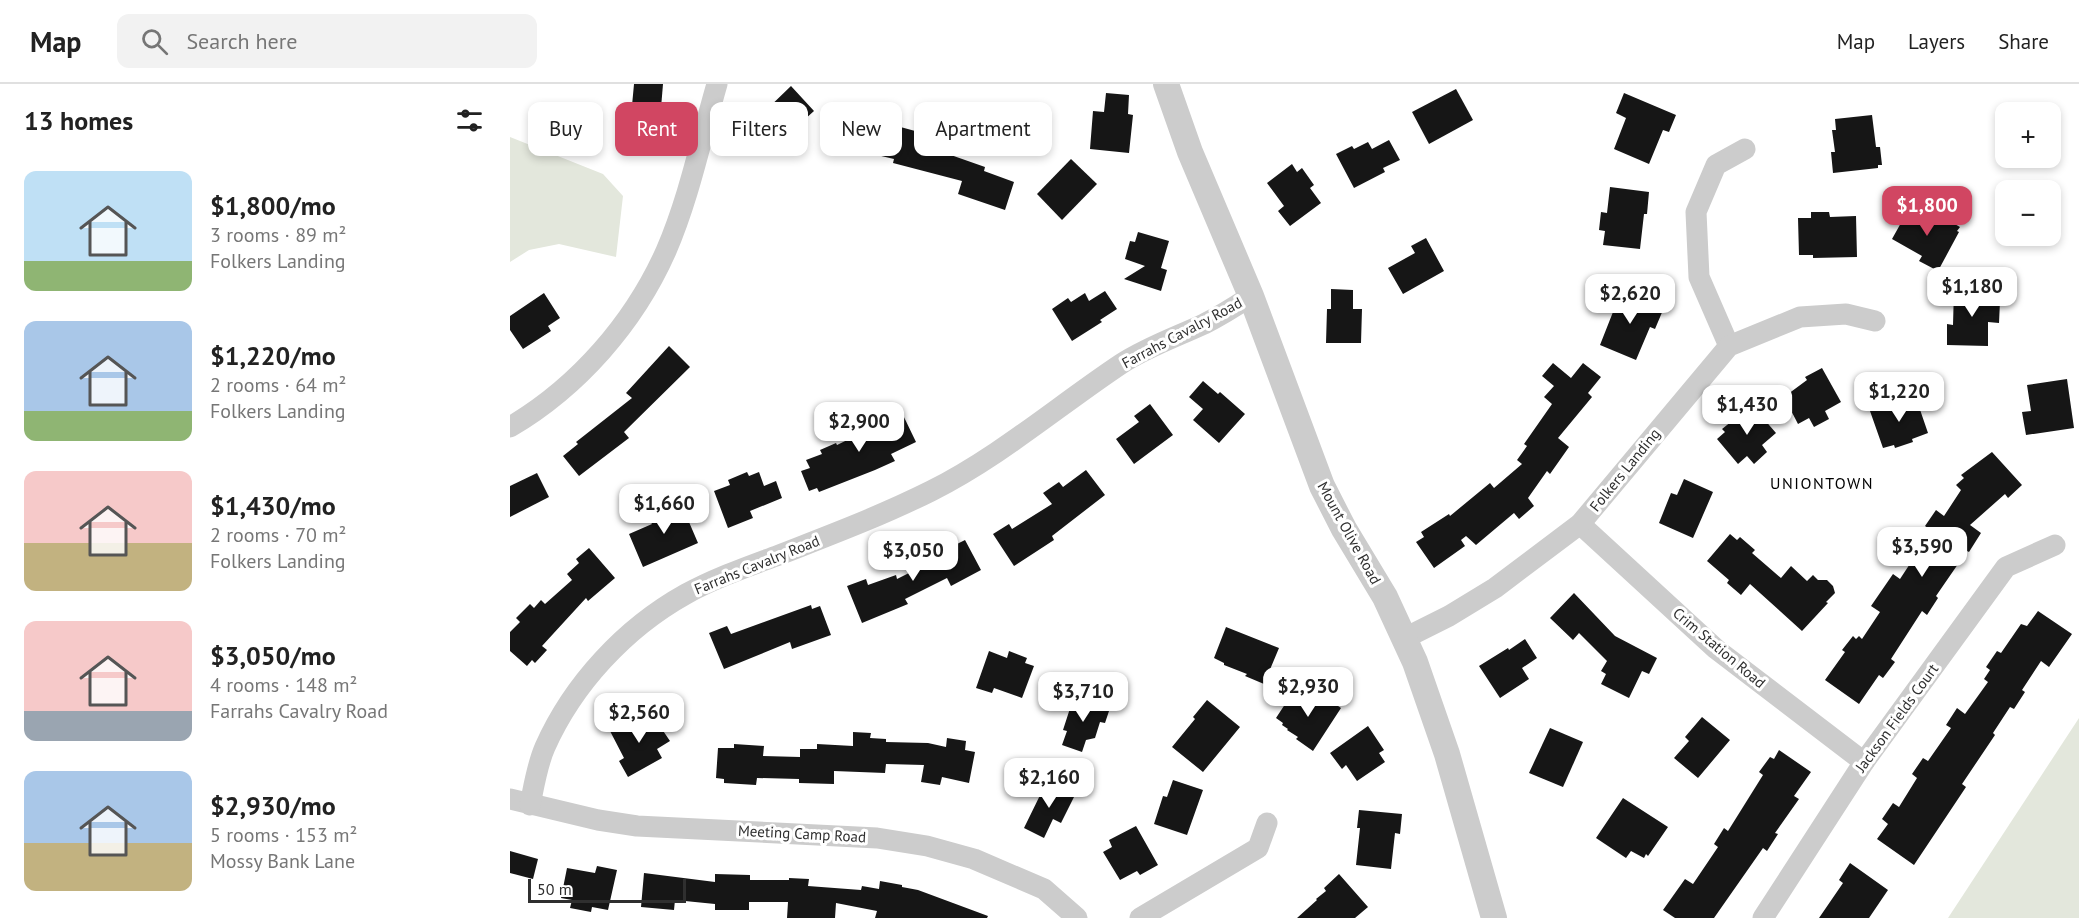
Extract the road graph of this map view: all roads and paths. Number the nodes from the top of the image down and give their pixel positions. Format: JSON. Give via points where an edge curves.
{"nodes":[{"id":1,"x":717,"y":84,"type":"edge"},
{"id":2,"x":1166,"y":84,"type":"edge"},
{"id":3,"x":1745,"y":149,"type":"dead end"},
{"id":4,"x":1251,"y":296,"type":"junction"},
{"id":5,"x":1875,"y":321,"type":"dead end"},
{"id":6,"x":1729,"y":346,"type":"junction"},
{"id":7,"x":510,"y":427,"type":"edge"},
{"id":8,"x":1580,"y":524,"type":"junction"},
{"id":9,"x":2055,"y":545,"type":"dead end"},
{"id":10,"x":1405,"y":638,"type":"junction"},
{"id":11,"x":1864,"y":762,"type":"junction"},
{"id":12,"x":520,"y":802,"type":"edge"},
{"id":13,"x":1267,"y":823,"type":"dead end"},
{"id":14,"x":1077,"y":918,"type":"edge"},
{"id":15,"x":1140,"y":918,"type":"edge"},
{"id":16,"x":1494,"y":918,"type":"edge"},
{"id":17,"x":1763,"y":918,"type":"edge"}],
"edges":[{"from":1,"to":7,"type":"street","via":[[666,250],[632,312],[587,367],[554,397]]},
{"from":2,"to":4,"type":"street","name":"Mount Olive Road","via":[[1190,152]]},
{"from":3,"to":6,"type":"street","via":[[1716,165],[1696,212],[1700,277]]},
{"from":4,"to":10,"type":"street","name":"Mount Olive Road","via":[[1322,486]]},
{"from":4,"to":12,"type":"street","name":"Farrahs Cavalry Road","via":[[1123,363],[996,452],[932,490],[855,526],[716,580],[657,613],[589,676],[558,722]]},
{"from":5,"to":6,"type":"street","name":"Folkers Landing","via":[[1846,314],[1800,317]]},
{"from":6,"to":8,"type":"street","name":"Folkers Landing"},
{"from":8,"to":10,"type":"street","name":"Folkers Landing","via":[[1495,588]]},
{"from":8,"to":11,"type":"street","name":"Crim Station Road","via":[[1716,649]]},
{"from":9,"to":11,"type":"street","name":"Jackson Fields Court","via":[[2006,567]]},
{"from":10,"to":16,"type":"street","name":"Mount Olive Road","via":[[1447,754]]},
{"from":11,"to":17,"type":"street","name":"Jackson Fields Court"},
{"from":12,"to":14,"type":"street","name":"Meeting Camp Road","via":[[637,826],[877,838],[927,846],[974,859],[1044,889]]},
{"from":13,"to":15,"type":"street","via":[[1258,848]]}]}
